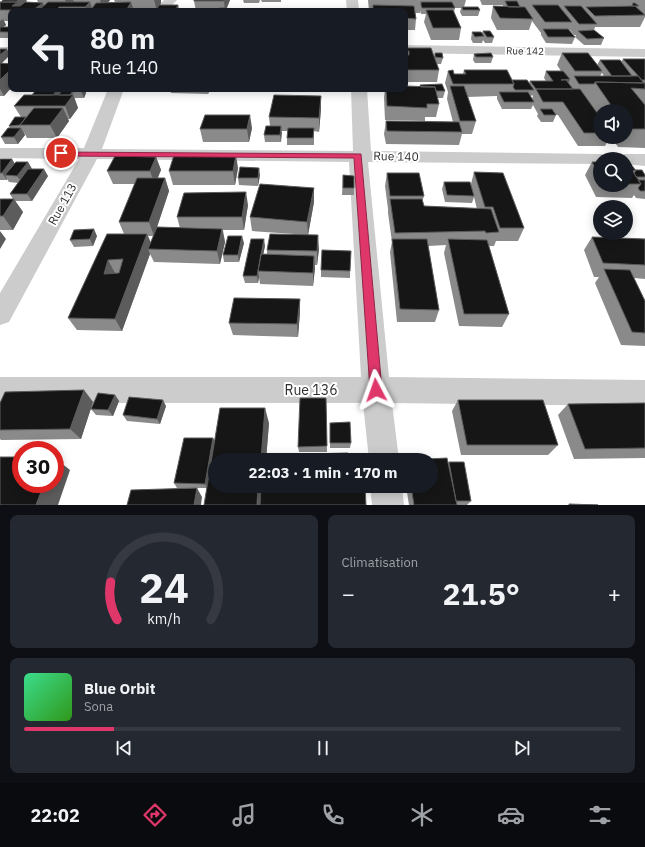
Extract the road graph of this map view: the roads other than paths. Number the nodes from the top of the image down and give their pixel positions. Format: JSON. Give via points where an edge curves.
{"nodes":[{"id":1,"x":171,"y":0,"type":"edge"},
{"id":2,"x":163,"y":8,"type":"edge"},
{"id":3,"x":408,"y":49,"type":"edge"},
{"id":4,"x":645,"y":53,"type":"edge"},
{"id":5,"x":115,"y":92,"type":"edge"},
{"id":6,"x":359,"y":92,"type":"edge"},
{"id":7,"x":0,"y":153,"type":"edge"},
{"id":8,"x":91,"y":154,"type":"junction"},
{"id":9,"x":358,"y":156,"type":"junction"},
{"id":10,"x":593,"y":159,"type":"edge"},
{"id":11,"x":633,"y":160,"type":"edge"},
{"id":12,"x":645,"y":160,"type":"edge"},
{"id":13,"x":0,"y":315,"type":"edge"},
{"id":14,"x":0,"y":390,"type":"edge"},
{"id":15,"x":376,"y":390,"type":"junction"},
{"id":16,"x":645,"y":393,"type":"edge"},
{"id":17,"x":383,"y":453,"type":"edge"},
{"id":18,"x":387,"y":493,"type":"edge"},
{"id":19,"x":388,"y":505,"type":"edge"}],
"edges":[{"from":1,"to":2,"type":"street"},
{"from":3,"to":4,"type":"street","name":"Rue 142"},
{"from":5,"to":8,"type":"street","name":"Rue 113"},
{"from":6,"to":9,"type":"street","via":[[362,152]]},
{"from":7,"to":8,"type":"street","name":"Rue 140"},
{"from":8,"to":9,"type":"street","name":"Rue 140"},
{"from":8,"to":13,"type":"street","name":"Rue 113"},
{"from":9,"to":10,"type":"street","name":"Rue 140"},
{"from":9,"to":15,"type":"street"},
{"from":11,"to":12,"type":"street"},
{"from":14,"to":15,"type":"street","name":"Rue 136"},
{"from":15,"to":16,"type":"street","name":"Rue 136"},
{"from":15,"to":17,"type":"street"},
{"from":18,"to":19,"type":"street"}]}
